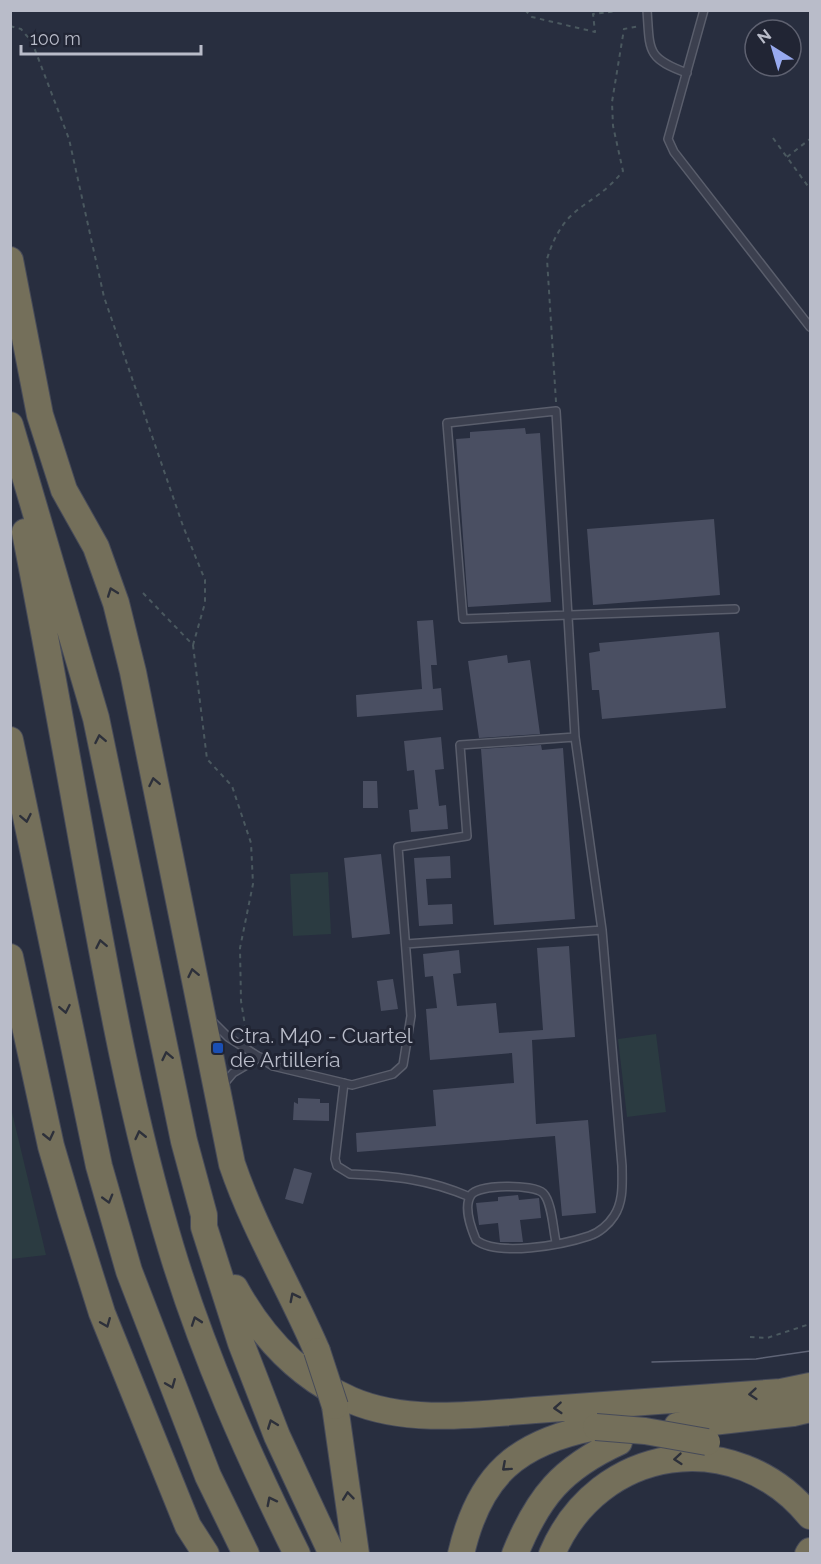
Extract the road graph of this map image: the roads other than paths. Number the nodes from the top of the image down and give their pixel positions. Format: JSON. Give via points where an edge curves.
{"nodes":[{"id":1,"x":647,"y":10,"type":"edge"},
{"id":2,"x":704,"y":10,"type":"edge"},
{"id":3,"x":687,"y":73,"type":"junction"},
{"id":4,"x":10,"y":260,"type":"edge"},
{"id":5,"x":810,"y":327,"type":"edge"},
{"id":6,"x":10,"y":425,"type":"edge"},
{"id":7,"x":10,"y":456,"type":"edge"},
{"id":8,"x":735,"y":609,"type":"dead end"},
{"id":9,"x":568,"y":615,"type":"junction"},
{"id":10,"x":575,"y":737,"type":"junction"},
{"id":11,"x":10,"y":740,"type":"edge"},
{"id":12,"x":602,"y":930,"type":"junction"},
{"id":13,"x":405,"y":944,"type":"junction"},
{"id":14,"x":10,"y":957,"type":"edge"},
{"id":15,"x":200,"y":1009,"type":"junction"},
{"id":16,"x":260,"y":1057,"type":"junction"},
{"id":17,"x":344,"y":1083,"type":"junction"},
{"id":18,"x":218,"y":1090,"type":"junction"},
{"id":19,"x":470,"y":1197,"type":"junction"},
{"id":20,"x":204,"y":1215,"type":"junction"},
{"id":21,"x":555,"y":1242,"type":"junction"},
{"id":22,"x":810,"y":1386,"type":"edge"},
{"id":23,"x":810,"y":1409,"type":"edge"},
{"id":24,"x":677,"y":1426,"type":"dead end"},
{"id":25,"x":619,"y":1442,"type":"dead end"},
{"id":26,"x":775,"y":1482,"type":"junction"},
{"id":27,"x":804,"y":1507,"type":"edge"},
{"id":28,"x":188,"y":1526,"type":"junction"},
{"id":29,"x":192,"y":1554,"type":"edge"},
{"id":30,"x":206,"y":1554,"type":"edge"},
{"id":31,"x":246,"y":1554,"type":"edge"},
{"id":32,"x":297,"y":1554,"type":"edge"},
{"id":33,"x":332,"y":1554,"type":"edge"},
{"id":34,"x":356,"y":1554,"type":"edge"},
{"id":35,"x":461,"y":1554,"type":"edge"},
{"id":36,"x":515,"y":1554,"type":"edge"},
{"id":37,"x":552,"y":1554,"type":"edge"}],
"edges":[{"from":1,"to":3,"type":"lane","via":[[650,49],[661,63]]},
{"from":2,"to":3,"type":"lane"},
{"from":3,"to":5,"type":"lane","via":[[668,139],[671,146]]},
{"from":15,"to":4,"type":"highway","one_way":true,"via":[[116,603],[96,547],[64,490],[40,416]]},
{"from":20,"to":6,"type":"highway","one_way":true,"via":[[184,1141],[96,718]]},
{"from":32,"to":7,"type":"highway","one_way":true,"via":[[248,1454],[209,1357],[171,1250],[147,1162],[117,1028]]},
{"from":8,"to":9,"type":"lane"},
{"from":9,"to":9,"type":"lane","via":[[556,411],[447,423],[463,619]]},
{"from":9,"to":10,"type":"lane"},
{"from":10,"to":12,"type":"lane"},
{"from":10,"to":13,"type":"lane","via":[[459,745],[467,836],[398,847]]},
{"from":11,"to":31,"type":"highway","one_way":true,"via":[[89,1121],[126,1261],[208,1476]]},
{"from":12,"to":13,"type":"lane"},
{"from":12,"to":21,"type":"lane","via":[[622,1199],[616,1214],[602,1229],[590,1236]]},
{"from":13,"to":17,"type":"lane","via":[[411,1016],[403,1065],[393,1074],[352,1085]]},
{"from":14,"to":28,"type":"highway","one_way":true,"via":[[51,1146],[74,1225],[102,1314]]},
{"from":15,"to":16,"type":"lane","via":[[228,1037]]},
{"from":15,"to":18,"type":"highway"},
{"from":16,"to":17,"type":"lane","via":[[273,1066]]},
{"from":16,"to":18,"type":"lane","via":[[233,1073]]},
{"from":17,"to":19,"type":"lane","via":[[335,1159],[342,1171],[409,1177]]},
{"from":34,"to":18,"type":"highway","one_way":true,"bridge":true,"via":[[335,1406],[300,1309],[245,1203],[232,1164]]},
{"from":19,"to":21,"type":"lane","via":[[471,1228],[484,1246],[507,1249]]},
{"from":19,"to":21,"type":"lane","via":[[483,1188],[528,1186],[538,1190],[547,1203]]},
{"from":22,"to":20,"type":"highway","one_way":true,"via":[[781,1392],[461,1415],[393,1411],[352,1401],[317,1383],[278,1350],[251,1318],[235,1287],[214,1224]]},
{"from":33,"to":20,"type":"highway","one_way":true,"via":[[277,1436],[241,1343],[204,1227]]},
{"from":23,"to":24,"type":"highway"},
{"from":25,"to":36,"type":"highway","via":[[570,1469],[549,1490],[530,1517]]},
{"from":26,"to":27,"type":"highway"},
{"from":26,"to":35,"type":"highway","one_way":true,"bridge":true,"via":[[759,1463],[706,1442],[596,1427],[566,1433],[541,1442],[499,1473],[469,1521]]},
{"from":26,"to":37,"type":"highway","one_way":true,"via":[[724,1462],[690,1458],[632,1469],[605,1484],[581,1505],[564,1527]]},
{"from":28,"to":29,"type":"highway"},
{"from":28,"to":30,"type":"highway"}]}
